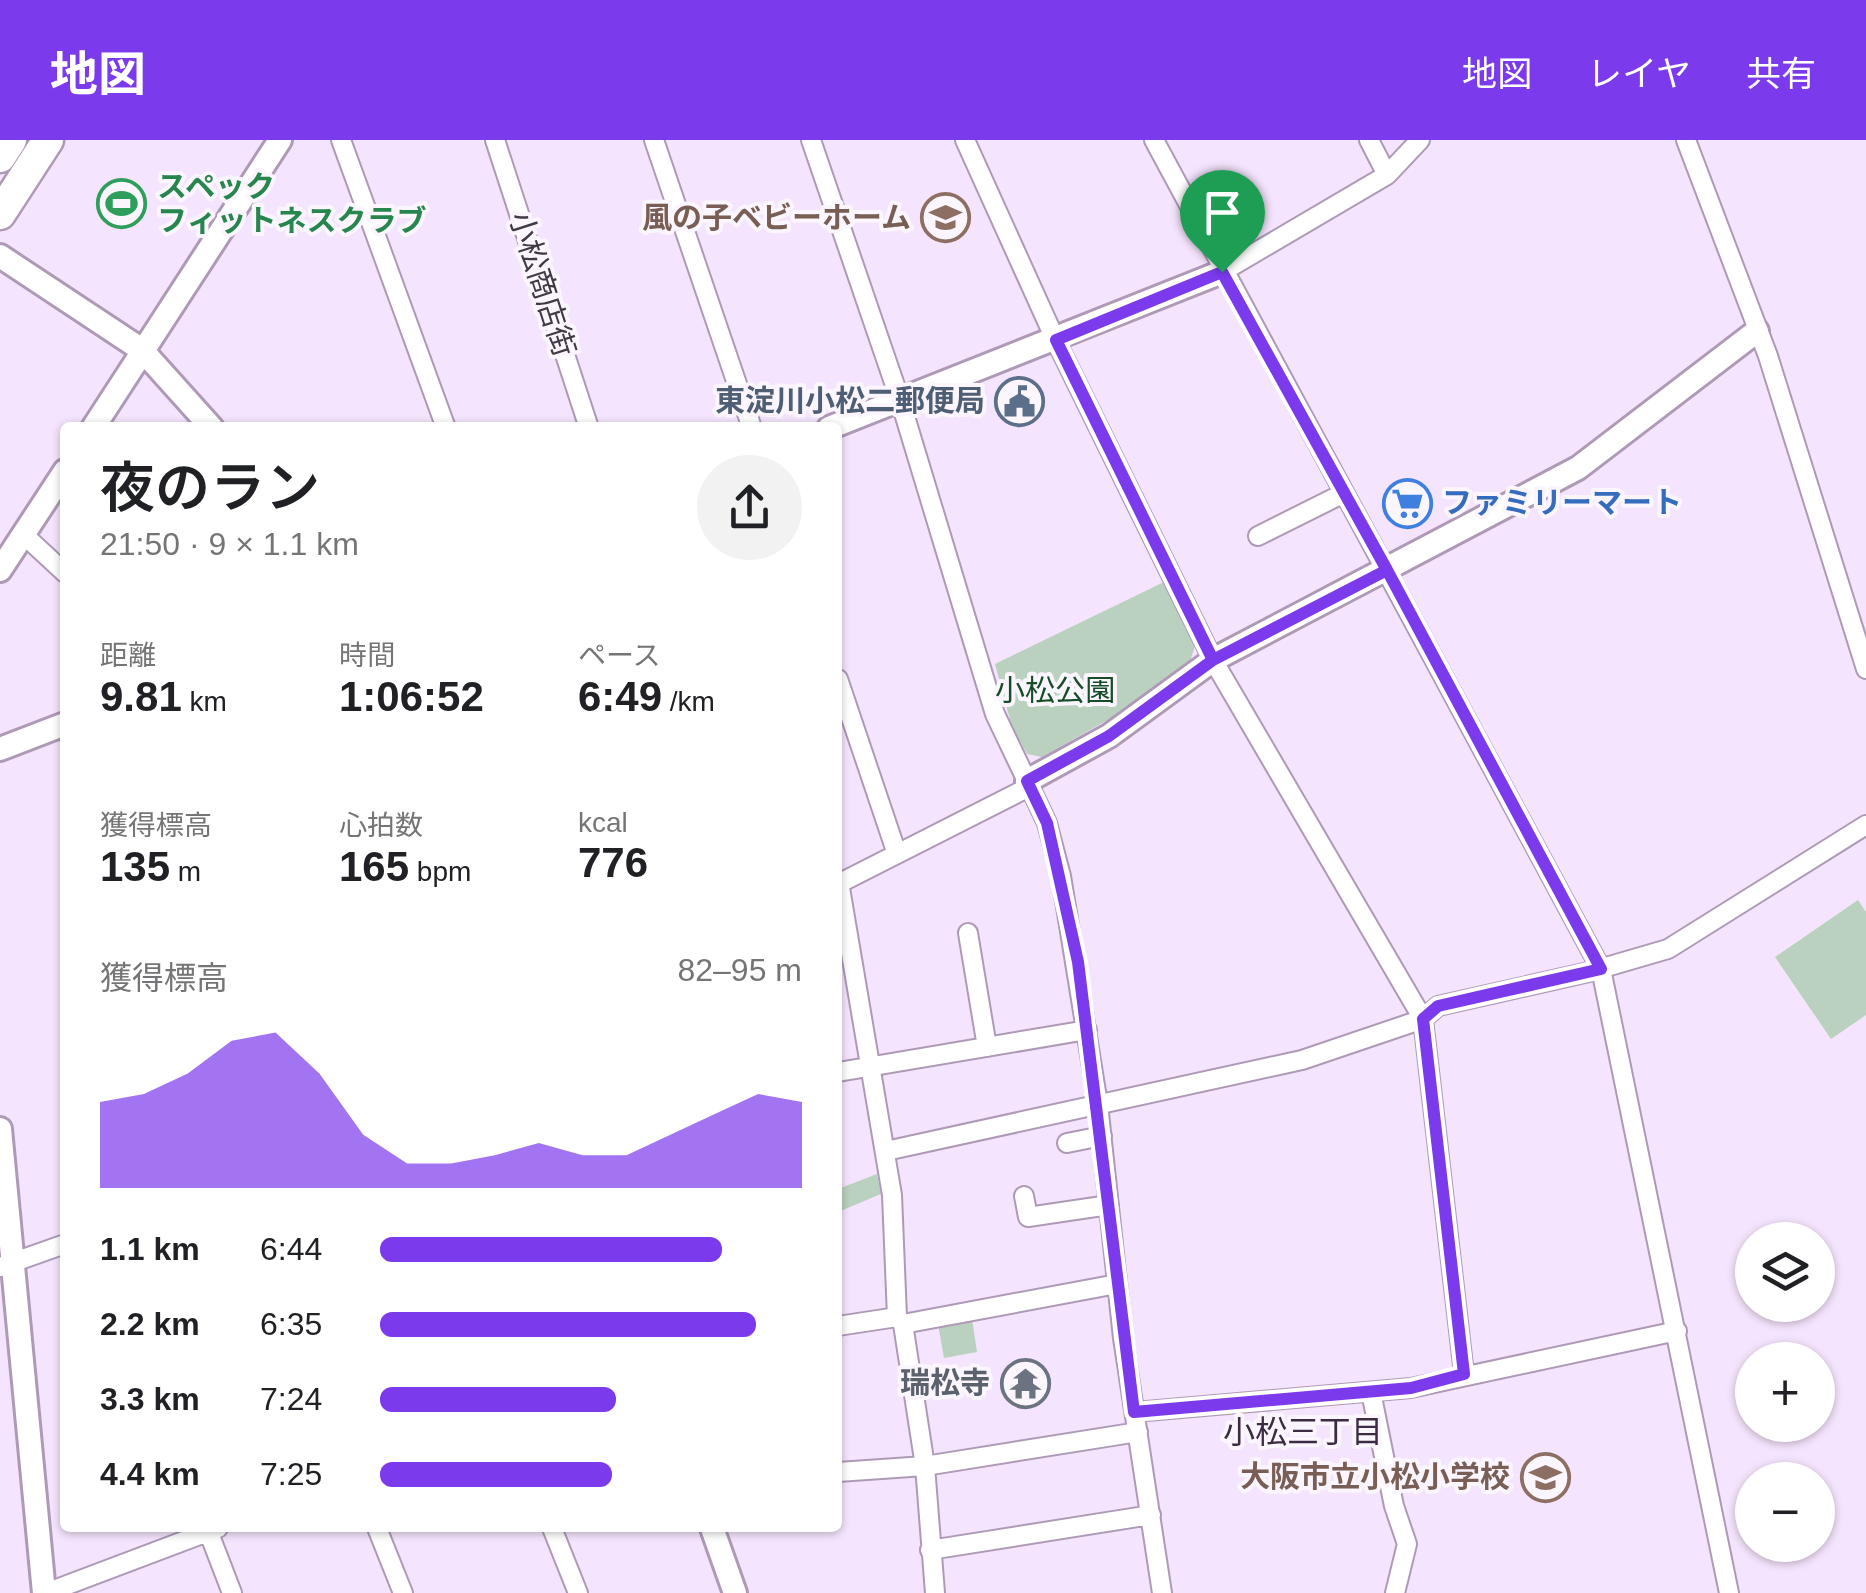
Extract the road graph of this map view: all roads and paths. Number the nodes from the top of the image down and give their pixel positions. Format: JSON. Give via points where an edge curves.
{"nodes":[{"id":1,"x":11,"y":140,"type":"edge"},
{"id":2,"x":48,"y":140,"type":"edge"},
{"id":3,"x":280,"y":140,"type":"edge"},
{"id":4,"x":341,"y":140,"type":"edge"},
{"id":5,"x":495,"y":140,"type":"edge"},
{"id":6,"x":654,"y":140,"type":"edge"},
{"id":7,"x":812,"y":140,"type":"edge"},
{"id":8,"x":965,"y":140,"type":"edge"},
{"id":9,"x":1154,"y":140,"type":"edge"},
{"id":10,"x":1369,"y":140,"type":"edge"},
{"id":11,"x":1420,"y":140,"type":"edge"},
{"id":12,"x":1686,"y":140,"type":"edge"},
{"id":13,"x":0,"y":157,"type":"edge"},
{"id":14,"x":1387,"y":175,"type":"junction"},
{"id":15,"x":0,"y":214,"type":"edge"},
{"id":16,"x":0,"y":256,"type":"edge"},
{"id":17,"x":1222,"y":272,"type":"junction"},
{"id":18,"x":1757,"y":331,"type":"junction"},
{"id":19,"x":1056,"y":340,"type":"junction"},
{"id":20,"x":142,"y":350,"type":"junction"},
{"id":21,"x":900,"y":400,"type":"junction"},
{"id":22,"x":97,"y":422,"type":"edge"},
{"id":23,"x":207,"y":422,"type":"edge"},
{"id":24,"x":444,"y":422,"type":"edge"},
{"id":25,"x":587,"y":422,"type":"edge"},
{"id":26,"x":750,"y":422,"type":"edge"},
{"id":27,"x":842,"y":423,"type":"edge"},
{"id":28,"x":60,"y":479,"type":"edge"},
{"id":29,"x":1344,"y":493,"type":"junction"},
{"id":30,"x":24,"y":534,"type":"junction"},
{"id":31,"x":1258,"y":536,"type":"dead end"},
{"id":32,"x":60,"y":568,"type":"edge"},
{"id":33,"x":0,"y":570,"type":"edge"},
{"id":34,"x":1387,"y":570,"type":"junction"},
{"id":35,"x":1213,"y":660,"type":"junction"},
{"id":36,"x":1866,"y":670,"type":"edge"},
{"id":37,"x":842,"y":690,"type":"edge"},
{"id":38,"x":60,"y":726,"type":"edge"},
{"id":39,"x":0,"y":749,"type":"edge"},
{"id":40,"x":1028,"y":784,"type":"junction"},
{"id":41,"x":1866,"y":824,"type":"edge"},
{"id":42,"x":896,"y":852,"type":"junction"},
{"id":43,"x":842,"y":881,"type":"edge"},
{"id":44,"x":842,"y":904,"type":"edge"},
{"id":45,"x":968,"y":933,"type":"dead end"},
{"id":46,"x":1601,"y":969,"type":"junction"},
{"id":47,"x":1423,"y":1019,"type":"junction"},
{"id":48,"x":1087,"y":1030,"type":"junction"},
{"id":49,"x":987,"y":1047,"type":"junction"},
{"id":50,"x":873,"y":1066,"type":"junction"},
{"id":51,"x":842,"y":1071,"type":"edge"},
{"id":52,"x":1098,"y":1104,"type":"junction"},
{"id":53,"x":0,"y":1129,"type":"edge"},
{"id":54,"x":1102,"y":1136,"type":"junction"},
{"id":55,"x":1067,"y":1143,"type":"dead end"},
{"id":56,"x":886,"y":1151,"type":"junction"},
{"id":57,"x":1024,"y":1196,"type":"dead end"},
{"id":58,"x":1109,"y":1205,"type":"junction"},
{"id":59,"x":60,"y":1246,"type":"edge"},
{"id":60,"x":6,"y":1265,"type":"edge"},
{"id":61,"x":1117,"y":1284,"type":"junction"},
{"id":62,"x":900,"y":1320,"type":"junction"},
{"id":63,"x":842,"y":1326,"type":"edge"},
{"id":64,"x":1677,"y":1331,"type":"junction"},
{"id":65,"x":1464,"y":1374,"type":"junction"},
{"id":66,"x":1371,"y":1392,"type":"junction"},
{"id":67,"x":1134,"y":1412,"type":"junction"},
{"id":68,"x":1138,"y":1432,"type":"junction"},
{"id":69,"x":925,"y":1466,"type":"junction"},
{"id":70,"x":842,"y":1472,"type":"edge"},
{"id":71,"x":1151,"y":1515,"type":"junction"},
{"id":72,"x":203,"y":1532,"type":"edge"},
{"id":73,"x":212,"y":1532,"type":"edge"},
{"id":74,"x":379,"y":1532,"type":"edge"},
{"id":75,"x":554,"y":1532,"type":"edge"},
{"id":76,"x":713,"y":1532,"type":"edge"},
{"id":77,"x":930,"y":1550,"type":"junction"},
{"id":78,"x":45,"y":1593,"type":"edge"},
{"id":79,"x":232,"y":1593,"type":"edge"},
{"id":80,"x":403,"y":1593,"type":"edge"},
{"id":81,"x":578,"y":1593,"type":"edge"},
{"id":82,"x":735,"y":1593,"type":"edge"},
{"id":83,"x":935,"y":1593,"type":"edge"},
{"id":84,"x":1162,"y":1593,"type":"edge"},
{"id":85,"x":1395,"y":1593,"type":"edge"},
{"id":86,"x":1729,"y":1593,"type":"edge"}],
"edges":[{"from":1,"to":13,"type":"highway"},
{"from":2,"to":15,"type":"highway"},
{"from":3,"to":20,"type":"street"},
{"from":4,"to":24,"type":"street"},
{"from":5,"to":25,"type":"street","name":"小松商店街"},
{"from":6,"to":26,"type":"street"},
{"from":7,"to":21,"type":"street"},
{"from":8,"to":19,"type":"street"},
{"from":9,"to":17,"type":"street"},
{"from":10,"to":14,"type":"street"},
{"from":11,"to":14,"type":"street"},
{"from":12,"to":18,"type":"street"},
{"from":14,"to":17,"type":"street"},
{"from":16,"to":20,"type":"street"},
{"from":17,"to":19,"type":"street"},
{"from":17,"to":29,"type":"street"},
{"from":18,"to":34,"type":"street","via":[[1578,468]]},
{"from":18,"to":36,"type":"street"},
{"from":19,"to":21,"type":"street"},
{"from":19,"to":35,"type":"street"},
{"from":20,"to":22,"type":"street"},
{"from":20,"to":23,"type":"street"},
{"from":21,"to":27,"type":"street"},
{"from":21,"to":40,"type":"street","via":[[995,714]]},
{"from":28,"to":30,"type":"street"},
{"from":29,"to":31,"type":"street"},
{"from":29,"to":34,"type":"street"},
{"from":30,"to":32,"type":"street"},
{"from":30,"to":33,"type":"street"},
{"from":34,"to":35,"type":"street"},
{"from":34,"to":46,"type":"street"},
{"from":35,"to":40,"type":"street","via":[[1109,736]]},
{"from":35,"to":47,"type":"street"},
{"from":37,"to":42,"type":"street"},
{"from":38,"to":39,"type":"street"},
{"from":40,"to":42,"type":"street"},
{"from":40,"to":48,"type":"street","via":[[1061,876]]},
{"from":41,"to":46,"type":"street","via":[[1668,948]]},
{"from":42,"to":43,"type":"street"},
{"from":44,"to":50,"type":"street"},
{"from":45,"to":49,"type":"street"},
{"from":46,"to":47,"type":"street","via":[[1438,1006]]},
{"from":46,"to":64,"type":"street"},
{"from":47,"to":52,"type":"street","via":[[1302,1060]]},
{"from":47,"to":65,"type":"street"},
{"from":48,"to":49,"type":"street"},
{"from":48,"to":52,"type":"street"},
{"from":49,"to":50,"type":"street"},
{"from":50,"to":51,"type":"street"},
{"from":50,"to":56,"type":"street"},
{"from":52,"to":54,"type":"street"},
{"from":52,"to":56,"type":"street"},
{"from":53,"to":60,"type":"street"},
{"from":54,"to":55,"type":"street"},
{"from":54,"to":58,"type":"street"},
{"from":56,"to":62,"type":"street"},
{"from":57,"to":58,"type":"street","via":[[1028,1217]]},
{"from":58,"to":61,"type":"street"},
{"from":59,"to":60,"type":"street"},
{"from":60,"to":78,"type":"street"},
{"from":61,"to":62,"type":"street"},
{"from":61,"to":67,"type":"street"},
{"from":62,"to":63,"type":"street"},
{"from":62,"to":69,"type":"street"},
{"from":64,"to":65,"type":"street"},
{"from":64,"to":86,"type":"street"},
{"from":65,"to":66,"type":"street"},
{"from":66,"to":67,"type":"street"},
{"from":66,"to":85,"type":"street","via":[[1407,1544]]},
{"from":67,"to":68,"type":"street"},
{"from":68,"to":69,"type":"street"},
{"from":68,"to":71,"type":"street"},
{"from":69,"to":70,"type":"street"},
{"from":69,"to":77,"type":"street"},
{"from":71,"to":77,"type":"street"},
{"from":71,"to":84,"type":"street"},
{"from":72,"to":78,"type":"street"},
{"from":73,"to":79,"type":"street"},
{"from":74,"to":80,"type":"street"},
{"from":75,"to":81,"type":"street"},
{"from":76,"to":82,"type":"street"},
{"from":77,"to":83,"type":"street"}]}
